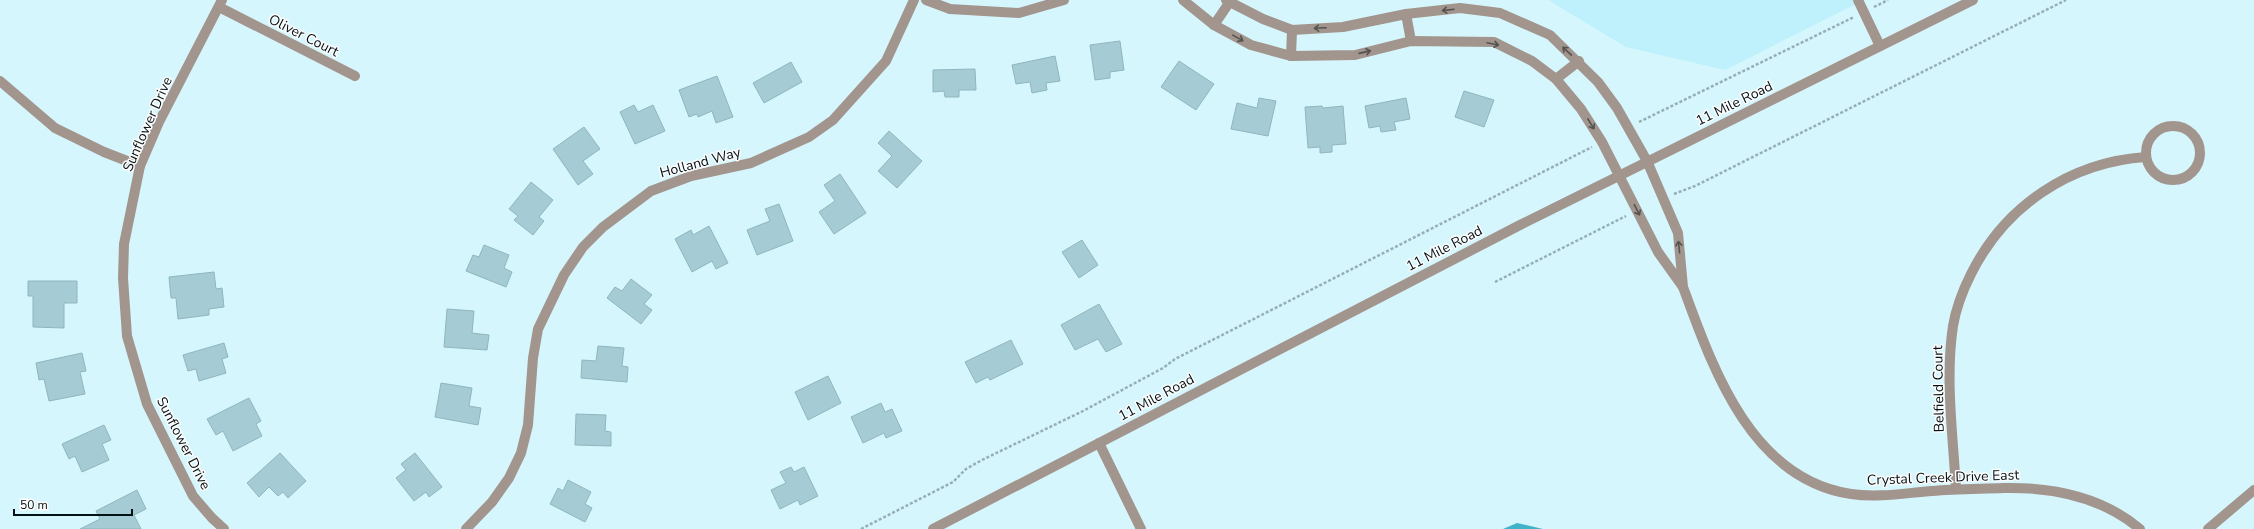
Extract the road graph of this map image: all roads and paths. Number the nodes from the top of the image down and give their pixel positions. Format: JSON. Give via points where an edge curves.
{"nodes":[{"id":1,"x":914,"y":0,"type":"edge"},
{"id":2,"x":926,"y":0,"type":"edge"},
{"id":3,"x":1064,"y":0,"type":"edge"},
{"id":4,"x":1183,"y":0,"type":"edge"},
{"id":5,"x":1858,"y":0,"type":"edge"},
{"id":6,"x":1888,"y":0,"type":"edge"},
{"id":7,"x":1973,"y":0,"type":"edge"},
{"id":8,"x":2066,"y":0,"type":"edge"},
{"id":9,"x":1228,"y":2,"type":"edge"},
{"id":10,"x":221,"y":4,"type":"edge"},
{"id":11,"x":1864,"y":12,"type":"junction"},
{"id":12,"x":1406,"y":14,"type":"junction"},
{"id":13,"x":1214,"y":24,"type":"junction"},
{"id":14,"x":1292,"y":30,"type":"junction"},
{"id":15,"x":1412,"y":41,"type":"junction"},
{"id":16,"x":1880,"y":46,"type":"junction"},
{"id":17,"x":1291,"y":56,"type":"junction"},
{"id":18,"x":1579,"y":61,"type":"junction"},
{"id":19,"x":355,"y":76,"type":"dead end"},
{"id":20,"x":1556,"y":79,"type":"junction"},
{"id":21,"x":0,"y":81,"type":"edge"},
{"id":22,"x":1628,"y":128,"type":"junction"},
{"id":23,"x":1602,"y":142,"type":"junction"},
{"id":24,"x":2146,"y":156,"type":"junction"},
{"id":25,"x":1647,"y":161,"type":"junction"},
{"id":26,"x":140,"y":166,"type":"junction"},
{"id":27,"x":1618,"y":175,"type":"junction"},
{"id":28,"x":1664,"y":198,"type":"junction"},
{"id":29,"x":1637,"y":210,"type":"junction"},
{"id":30,"x":1495,"y":282,"type":"dead end"},
{"id":31,"x":1683,"y":287,"type":"junction"},
{"id":32,"x":1099,"y":443,"type":"junction"},
{"id":33,"x":1956,"y":489,"type":"junction"},
{"id":34,"x":2254,"y":490,"type":"edge"},
{"id":35,"x":224,"y":529,"type":"edge"},
{"id":36,"x":466,"y":529,"type":"edge"},
{"id":37,"x":861,"y":529,"type":"edge"},
{"id":38,"x":932,"y":529,"type":"edge"},
{"id":39,"x":1141,"y":529,"type":"edge"},
{"id":40,"x":2140,"y":529,"type":"edge"},
{"id":41,"x":2208,"y":529,"type":"edge"}],
"edges":[{"from":1,"to":36,"type":"street","name":"Holland Way","via":[[886,61],[833,120],[809,137],[757,161],[691,176],[651,191],[603,227],[583,247],[564,275],[538,330],[533,358],[528,425],[521,453],[509,478],[492,502]]},
{"from":2,"to":3,"type":"street","via":[[950,9],[1019,13]]},
{"from":4,"to":13,"type":"street","name":"Crystal Creek Drive East"},
{"from":5,"to":11,"type":"street"},
{"from":6,"to":11,"type":"path"},
{"from":7,"to":16,"type":"street","name":"11 Mile Road"},
{"from":8,"to":28,"type":"path","via":[[1695,186]]},
{"from":9,"to":13,"type":"street"},
{"from":9,"to":14,"type":"street"},
{"from":10,"to":19,"type":"street","name":"Oliver Court"},
{"from":10,"to":26,"type":"street","name":"Sunflower Drive","via":[[159,122]]},
{"from":11,"to":16,"type":"street"},
{"from":11,"to":22,"type":"path"},
{"from":12,"to":14,"type":"street","name":"Crystal Creek Drive East","one_way":true,"via":[[1343,27]]},
{"from":12,"to":15,"type":"street"},
{"from":18,"to":12,"type":"street","name":"Crystal Creek Drive East","one_way":true,"via":[[1550,35],[1500,13],[1460,8]]},
{"from":13,"to":17,"type":"street","name":"Crystal Creek Drive East","one_way":true,"via":[[1251,45]]},
{"from":14,"to":17,"type":"street"},
{"from":17,"to":15,"type":"street","name":"Crystal Creek Drive East","one_way":true,"via":[[1355,55]]},
{"from":15,"to":20,"type":"street","name":"Crystal Creek Drive East","one_way":true,"via":[[1494,42],[1532,61]]},
{"from":16,"to":25,"type":"street","name":"11 Mile Road"},
{"from":18,"to":20,"type":"street"},
{"from":18,"to":22,"type":"street","name":"Crystal Creek Drive East","via":[[1613,103]]},
{"from":20,"to":23,"type":"street","name":"Crystal Creek Drive East","one_way":true,"via":[[1581,108]]},
{"from":21,"to":26,"type":"street","via":[[55,128]]},
{"from":22,"to":25,"type":"street","name":"Crystal Creek Drive East"},
{"from":23,"to":27,"type":"street","name":"Crystal Creek Drive East"},
{"from":23,"to":37,"type":"path","via":[[1175,359],[1083,412],[982,460],[966,469],[952,482]]},
{"from":24,"to":24,"type":"street","via":[[2149,165],[2157,174],[2168,180],[2176,180],[2197,167],[2200,151],[2190,131],[2170,126],[2152,137]]},
{"from":24,"to":33,"type":"street","name":"Belfield Court","via":[[2101,163],[2075,173],[2050,187],[2023,206],[1997,232],[1978,261],[1962,292],[1953,324],[1949,356]]},
{"from":25,"to":27,"type":"street","name":"11 Mile Road"},
{"from":25,"to":28,"type":"street","name":"Crystal Creek Drive East"},
{"from":26,"to":35,"type":"street","name":"Sunflower Drive","via":[[124,244],[123,278],[127,336],[147,404],[163,441],[193,496]]},
{"from":27,"to":29,"type":"street","name":"Crystal Creek Drive East","one_way":true},
{"from":27,"to":32,"type":"street","name":"11 Mile Road"},
{"from":31,"to":28,"type":"street","name":"Crystal Creek Drive East","one_way":true,"via":[[1678,233]]},
{"from":29,"to":30,"type":"path"},
{"from":29,"to":31,"type":"street","name":"Crystal Creek Drive East","via":[[1658,252]]},
{"from":31,"to":33,"type":"street","name":"Crystal Creek Drive East","via":[[1703,342],[1727,393],[1752,434],[1788,468],[1822,486],[1850,494],[1878,496]]},
{"from":32,"to":38,"type":"street","name":"11 Mile Road"},
{"from":32,"to":39,"type":"street"},
{"from":33,"to":40,"type":"street","name":"Crystal Creek Drive East","via":[[2020,488],[2076,495],[2105,507]]},
{"from":34,"to":41,"type":"street"}]}
